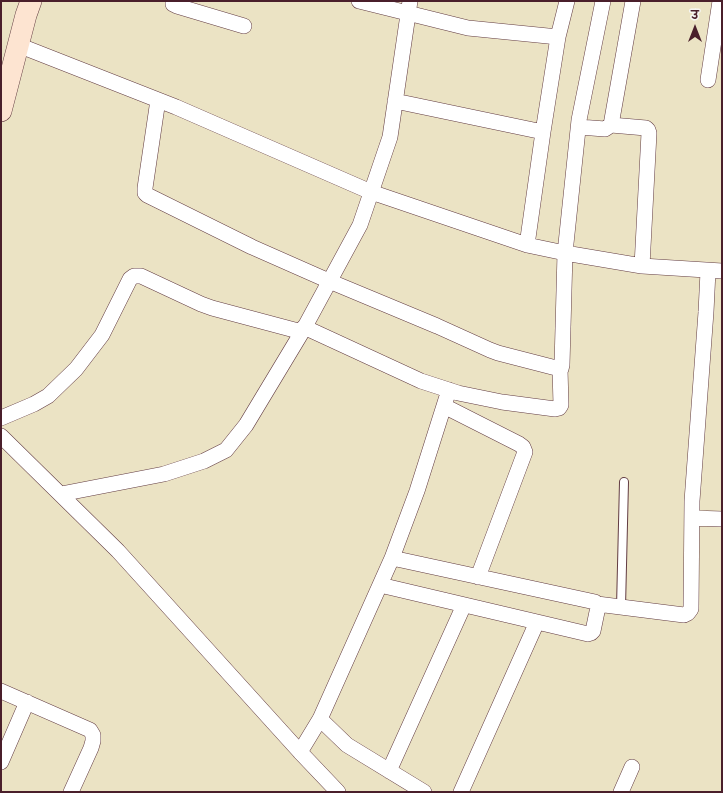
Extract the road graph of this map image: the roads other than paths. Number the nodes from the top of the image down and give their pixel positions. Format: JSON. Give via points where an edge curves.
{"nodes":[{"id":1,"x":31,"y":1,"type":"edge"},
{"id":2,"x":173,"y":1,"type":"edge"},
{"id":3,"x":359,"y":1,"type":"edge"},
{"id":4,"x":567,"y":1,"type":"edge"},
{"id":5,"x":603,"y":1,"type":"edge"},
{"id":6,"x":633,"y":1,"type":"edge"},
{"id":7,"x":720,"y":1,"type":"edge"},
{"id":8,"x":409,"y":7,"type":"edge"},
{"id":9,"x":244,"y":26,"type":"dead end"},
{"id":10,"x":558,"y":37,"type":"junction"},
{"id":11,"x":18,"y":45,"type":"junction"},
{"id":12,"x":708,"y":80,"type":"dead end"},
{"id":13,"x":2,"y":99,"type":"edge"},
{"id":14,"x":158,"y":100,"type":"junction"},
{"id":15,"x":395,"y":101,"type":"junction"},
{"id":16,"x":611,"y":126,"type":"junction"},
{"id":17,"x":579,"y":127,"type":"junction"},
{"id":18,"x":543,"y":132,"type":"junction"},
{"id":19,"x":372,"y":192,"type":"junction"},
{"id":20,"x":527,"y":245,"type":"junction"},
{"id":21,"x":565,"y":253,"type":"junction"},
{"id":22,"x":642,"y":266,"type":"junction"},
{"id":23,"x":715,"y":271,"type":"edge"},
{"id":24,"x":329,"y":281,"type":"junction"},
{"id":25,"x":303,"y":329,"type":"junction"},
{"id":26,"x":560,"y":369,"type":"junction"},
{"id":27,"x":450,"y":390,"type":"junction"},
{"id":28,"x":444,"y":406,"type":"junction"},
{"id":29,"x":1,"y":418,"type":"edge"},
{"id":30,"x":1,"y":436,"type":"edge"},
{"id":31,"x":624,"y":482,"type":"dead end"},
{"id":32,"x":61,"y":494,"type":"junction"},
{"id":33,"x":692,"y":518,"type":"junction"},
{"id":34,"x":722,"y":519,"type":"edge"},
{"id":35,"x":392,"y":558,"type":"junction"},
{"id":36,"x":478,"y":577,"type":"junction"},
{"id":37,"x":380,"y":585,"type":"junction"},
{"id":38,"x":597,"y":604,"type":"junction"},
{"id":39,"x":464,"y":605,"type":"junction"},
{"id":40,"x":621,"y":607,"type":"junction"},
{"id":41,"x":537,"y":622,"type":"junction"},
{"id":42,"x":1,"y":691,"type":"edge"},
{"id":43,"x":26,"y":702,"type":"junction"},
{"id":44,"x":320,"y":718,"type":"junction"},
{"id":45,"x":300,"y":752,"type":"junction"},
{"id":46,"x":1,"y":762,"type":"edge"},
{"id":47,"x":632,"y":767,"type":"dead end"},
{"id":48,"x":389,"y":771,"type":"junction"},
{"id":49,"x":71,"y":792,"type":"edge"},
{"id":50,"x":338,"y":792,"type":"edge"},
{"id":51,"x":424,"y":792,"type":"edge"},
{"id":52,"x":462,"y":792,"type":"edge"},
{"id":53,"x":621,"y":792,"type":"edge"}],
"edges":[{"from":1,"to":11,"type":"street"},
{"from":2,"to":9,"type":"street","via":[[177,6]]},
{"from":3,"to":8,"type":"street"},
{"from":4,"to":10,"type":"street"},
{"from":5,"to":17,"type":"street"},
{"from":6,"to":16,"type":"street"},
{"from":7,"to":12,"type":"street"},
{"from":8,"to":10,"type":"street","via":[[468,28]]},
{"from":8,"to":15,"type":"street"},
{"from":10,"to":18,"type":"street"},
{"from":11,"to":13,"type":"street"},
{"from":11,"to":14,"type":"street"},
{"from":14,"to":19,"type":"street"},
{"from":14,"to":24,"type":"street","via":[[145,193],[252,247]]},
{"from":15,"to":18,"type":"street"},
{"from":15,"to":19,"type":"street","via":[[390,137]]},
{"from":16,"to":17,"type":"street","via":[[605,129]]},
{"from":16,"to":22,"type":"street","via":[[646,128],[649,132]]},
{"from":17,"to":21,"type":"street"},
{"from":18,"to":20,"type":"street"},
{"from":19,"to":20,"type":"street"},
{"from":19,"to":24,"type":"street","via":[[360,226]]},
{"from":20,"to":21,"type":"street"},
{"from":21,"to":22,"type":"street"},
{"from":21,"to":26,"type":"street"},
{"from":22,"to":23,"type":"street"},
{"from":23,"to":33,"type":"street","via":[[706,312]]},
{"from":24,"to":25,"type":"street"},
{"from":24,"to":26,"type":"street","via":[[498,353]]},
{"from":25,"to":27,"type":"street","via":[[421,381]]},
{"from":25,"to":29,"type":"street","via":[[212,308],[141,276],[134,276],[130,279],[102,335],[76,369],[48,396]]},
{"from":25,"to":32,"type":"street","via":[[246,425],[226,450],[204,461],[164,474]]},
{"from":26,"to":27,"type":"street","via":[[561,405],[555,409],[502,402]]},
{"from":27,"to":28,"type":"street"},
{"from":28,"to":35,"type":"street"},
{"from":28,"to":36,"type":"street","via":[[519,444],[525,452]]},
{"from":30,"to":32,"type":"street"},
{"from":31,"to":40,"type":"lane"},
{"from":32,"to":45,"type":"street","via":[[118,550]]},
{"from":33,"to":34,"type":"street"},
{"from":33,"to":40,"type":"street","via":[[688,613],[684,615]]},
{"from":35,"to":36,"type":"street"},
{"from":35,"to":37,"type":"street"},
{"from":36,"to":38,"type":"street"},
{"from":37,"to":39,"type":"street"},
{"from":37,"to":44,"type":"street"},
{"from":38,"to":40,"type":"street"},
{"from":38,"to":41,"type":"street","via":[[593,631],[588,634]]},
{"from":39,"to":41,"type":"street"},
{"from":39,"to":48,"type":"street"},
{"from":41,"to":52,"type":"street"},
{"from":42,"to":43,"type":"street"},
{"from":43,"to":46,"type":"street"},
{"from":43,"to":49,"type":"street","via":[[90,730],[93,735],[91,748]]},
{"from":44,"to":45,"type":"street"},
{"from":44,"to":48,"type":"street","via":[[347,745]]},
{"from":45,"to":50,"type":"street"},
{"from":47,"to":53,"type":"street"},
{"from":48,"to":51,"type":"street"}]}
